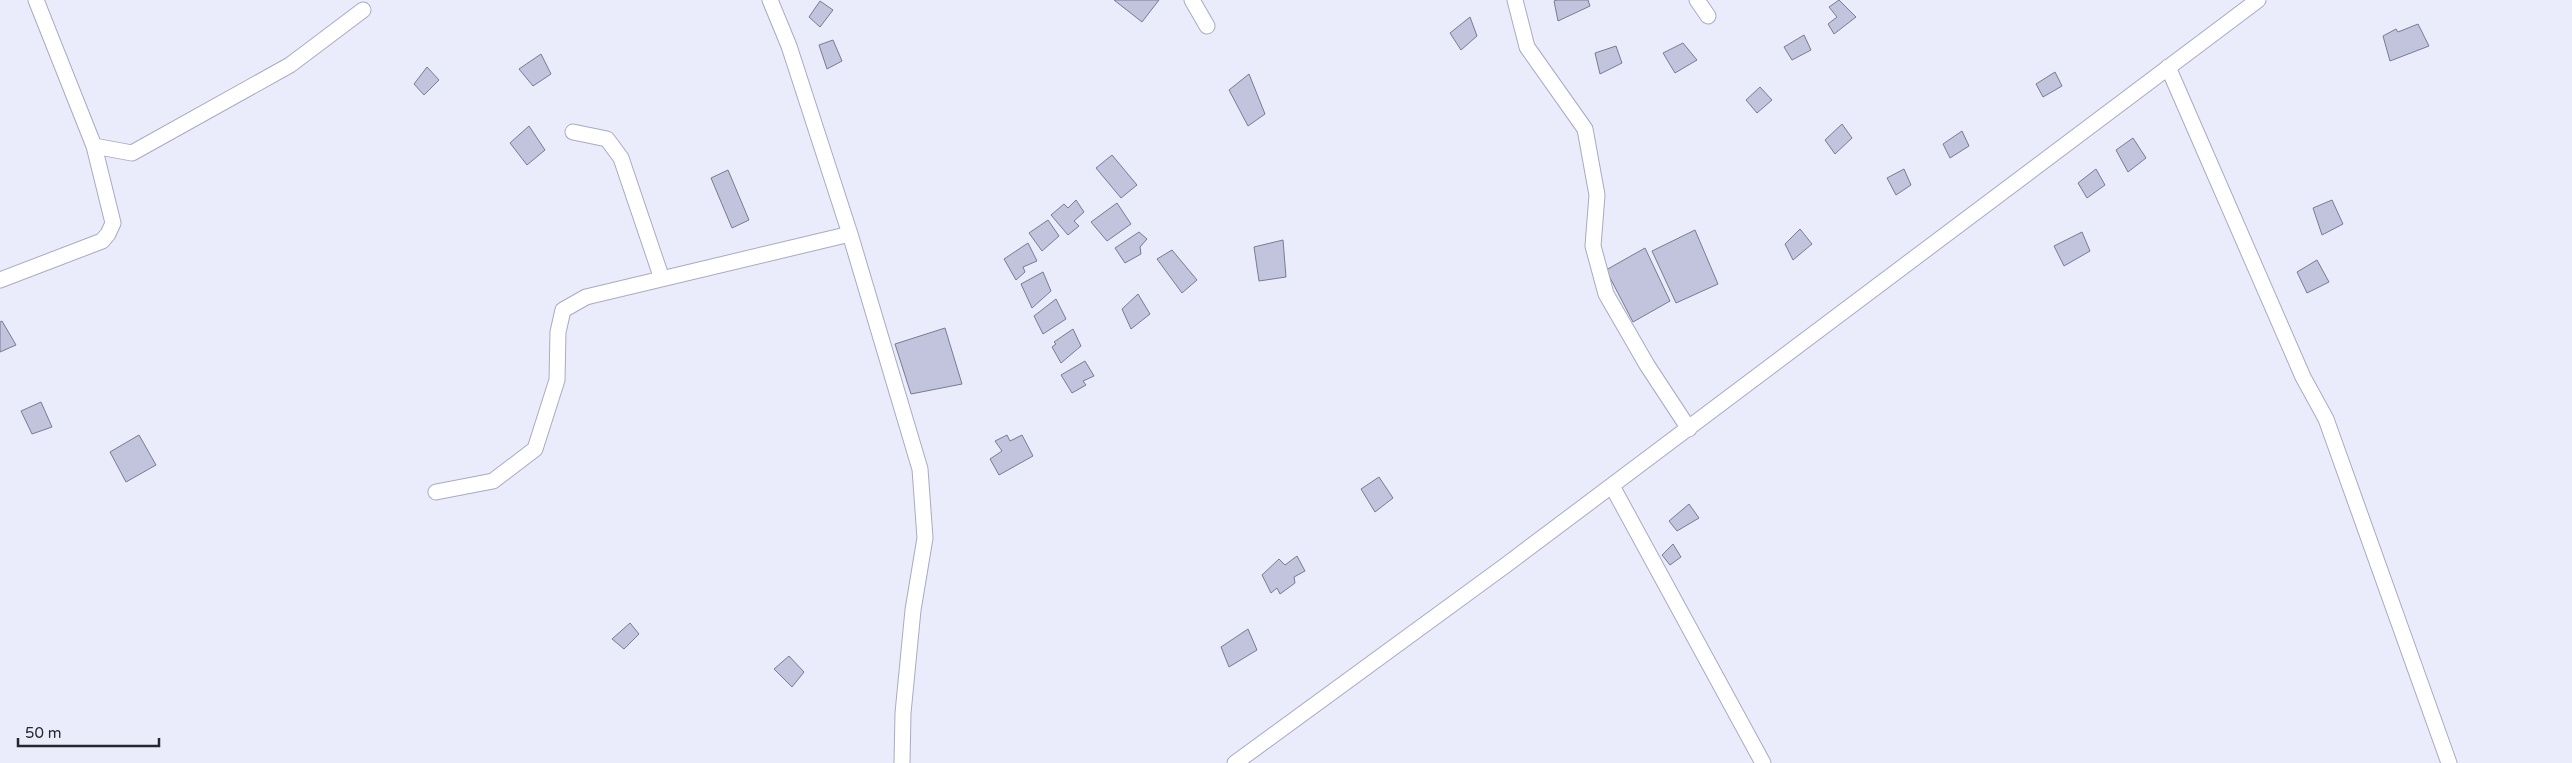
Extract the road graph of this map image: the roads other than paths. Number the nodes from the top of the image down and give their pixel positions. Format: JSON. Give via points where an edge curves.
{"nodes":[{"id":1,"x":36,"y":0,"type":"edge"},
{"id":2,"x":770,"y":0,"type":"edge"},
{"id":3,"x":1192,"y":0,"type":"edge"},
{"id":4,"x":1515,"y":0,"type":"edge"},
{"id":5,"x":1697,"y":0,"type":"edge"},
{"id":6,"x":2258,"y":0,"type":"edge"},
{"id":7,"x":363,"y":10,"type":"dead end"},
{"id":8,"x":1708,"y":16,"type":"dead end"},
{"id":9,"x":1207,"y":26,"type":"dead end"},
{"id":10,"x":2168,"y":67,"type":"junction"},
{"id":11,"x":573,"y":132,"type":"dead end"},
{"id":12,"x":94,"y":146,"type":"junction"},
{"id":13,"x":850,"y":234,"type":"junction"},
{"id":14,"x":662,"y":279,"type":"junction"},
{"id":15,"x":0,"y":280,"type":"edge"},
{"id":16,"x":1689,"y":429,"type":"junction"},
{"id":17,"x":1612,"y":486,"type":"junction"},
{"id":18,"x":436,"y":492,"type":"dead end"},
{"id":19,"x":902,"y":763,"type":"edge"},
{"id":20,"x":1236,"y":763,"type":"edge"},
{"id":21,"x":1763,"y":763,"type":"edge"},
{"id":22,"x":2449,"y":763,"type":"edge"}],
"edges":[{"from":1,"to":12,"type":"street"},
{"from":2,"to":13,"type":"street","via":[[789,46]]},
{"from":3,"to":9,"type":"street"},
{"from":4,"to":16,"type":"street","via":[[1527,47],[1586,129],[1597,195],[1593,246],[1606,294]]},
{"from":5,"to":8,"type":"street"},
{"from":6,"to":10,"type":"street"},
{"from":7,"to":12,"type":"street","via":[[290,65],[132,153]]},
{"from":10,"to":16,"type":"street"},
{"from":10,"to":22,"type":"street","via":[[2303,377],[2326,419]]},
{"from":11,"to":14,"type":"street","via":[[607,139],[621,158]]},
{"from":12,"to":15,"type":"street","via":[[113,223],[108,234],[102,241]]},
{"from":13,"to":14,"type":"street"},
{"from":13,"to":19,"type":"street","via":[[920,470],[925,538],[913,610],[903,713]]},
{"from":14,"to":18,"type":"street","via":[[586,297],[563,310],[558,332],[557,380],[535,449],[493,481]]},
{"from":16,"to":17,"type":"street"},
{"from":17,"to":20,"type":"street"},
{"from":17,"to":21,"type":"street"}]}
